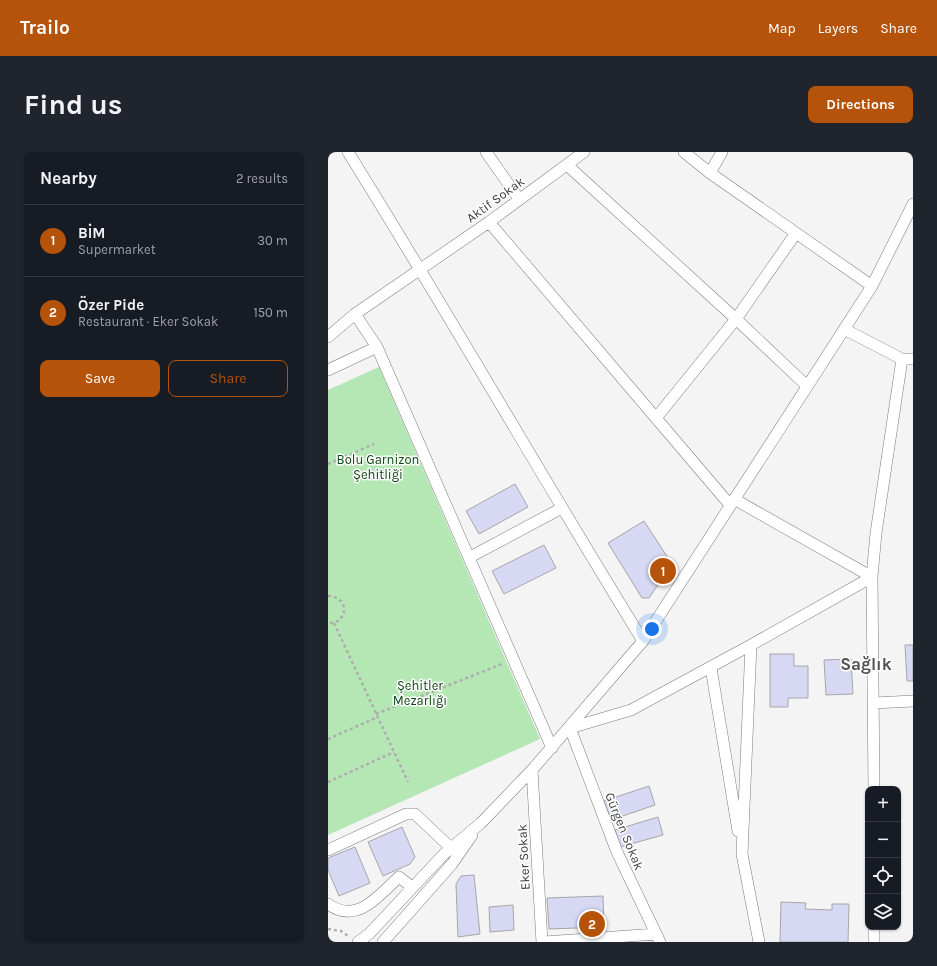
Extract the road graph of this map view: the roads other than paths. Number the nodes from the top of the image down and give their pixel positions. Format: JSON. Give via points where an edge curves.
{"nodes":[{"id":1,"x":348,"y":152,"type":"edge"},
{"id":2,"x":486,"y":152,"type":"edge"},
{"id":3,"x":584,"y":152,"type":"edge"},
{"id":4,"x":684,"y":152,"type":"edge"},
{"id":5,"x":722,"y":152,"type":"edge"},
{"id":6,"x":567,"y":164,"type":"junction"},
{"id":7,"x":710,"y":173,"type":"junction"},
{"id":8,"x":519,"y":199,"type":"junction"},
{"id":9,"x":913,"y":204,"type":"edge"},
{"id":10,"x":489,"y":222,"type":"junction"},
{"id":11,"x":796,"y":233,"type":"junction"},
{"id":12,"x":420,"y":268,"type":"junction"},
{"id":13,"x":872,"y":286,"type":"junction"},
{"id":14,"x":355,"y":314,"type":"junction"},
{"id":15,"x":736,"y":319,"type":"junction"},
{"id":16,"x":844,"y":329,"type":"junction"},
{"id":17,"x":328,"y":337,"type":"edge"},
{"id":18,"x":377,"y":347,"type":"junction"},
{"id":19,"x":908,"y":359,"type":"edge"},
{"id":20,"x":328,"y":370,"type":"edge"},
{"id":21,"x":807,"y":386,"type":"junction"},
{"id":22,"x":656,"y":418,"type":"junction"},
{"id":23,"x":732,"y":502,"type":"junction"},
{"id":24,"x":562,"y":508,"type":"junction"},
{"id":25,"x":470,"y":557,"type":"junction"},
{"id":26,"x":872,"y":577,"type":"junction"},
{"id":27,"x":643,"y":641,"type":"junction"},
{"id":28,"x":751,"y":645,"type":"junction"},
{"id":29,"x":710,"y":668,"type":"junction"},
{"id":30,"x":913,"y":701,"type":"edge"},
{"id":31,"x":874,"y":703,"type":"junction"},
{"id":32,"x":570,"y":728,"type":"junction"},
{"id":33,"x":552,"y":748,"type":"junction"},
{"id":34,"x":532,"y":770,"type":"junction"},
{"id":35,"x":874,"y":786,"type":"edge"},
{"id":36,"x":481,"y":823,"type":"junction"},
{"id":37,"x":451,"y":848,"type":"junction"},
{"id":38,"x":328,"y":850,"type":"edge"},
{"id":39,"x":742,"y":854,"type":"junction"},
{"id":40,"x":412,"y":887,"type":"junction"},
{"id":41,"x":328,"y":904,"type":"edge"},
{"id":42,"x":874,"y":930,"type":"edge"},
{"id":43,"x":658,"y":938,"type":"edge"},
{"id":44,"x":354,"y":940,"type":"edge"},
{"id":45,"x":387,"y":941,"type":"edge"},
{"id":46,"x":542,"y":942,"type":"edge"},
{"id":47,"x":546,"y":942,"type":"edge"},
{"id":48,"x":759,"y":942,"type":"edge"},
{"id":49,"x":874,"y":942,"type":"edge"}],
"edges":[{"from":1,"to":12,"type":"street"},
{"from":2,"to":8,"type":"street"},
{"from":3,"to":6,"type":"street","name":"Aktif Sokak"},
{"from":4,"to":7,"type":"street"},
{"from":5,"to":7,"type":"street"},
{"from":6,"to":8,"type":"street","name":"Aktif Sokak"},
{"from":6,"to":15,"type":"street"},
{"from":7,"to":11,"type":"street"},
{"from":8,"to":10,"type":"street","name":"Aktif Sokak"},
{"from":9,"to":13,"type":"street"},
{"from":10,"to":12,"type":"street","name":"Aktif Sokak"},
{"from":10,"to":22,"type":"street"},
{"from":11,"to":13,"type":"street"},
{"from":11,"to":15,"type":"street"},
{"from":12,"to":14,"type":"street","name":"Aktif Sokak"},
{"from":12,"to":24,"type":"street"},
{"from":13,"to":16,"type":"street"},
{"from":14,"to":17,"type":"street","name":"Aktif Sokak"},
{"from":14,"to":18,"type":"street"},
{"from":15,"to":21,"type":"street"},
{"from":15,"to":22,"type":"street"},
{"from":16,"to":19,"type":"street"},
{"from":16,"to":21,"type":"street"},
{"from":18,"to":20,"type":"street"},
{"from":18,"to":25,"type":"street"},
{"from":19,"to":26,"type":"street","via":[[876,533]]},
{"from":21,"to":23,"type":"street"},
{"from":22,"to":23,"type":"street"},
{"from":23,"to":26,"type":"street"},
{"from":23,"to":27,"type":"street"},
{"from":24,"to":25,"type":"street"},
{"from":24,"to":27,"type":"street"},
{"from":25,"to":33,"type":"street"},
{"from":26,"to":28,"type":"street"},
{"from":26,"to":31,"type":"street"},
{"from":27,"to":32,"type":"street"},
{"from":28,"to":29,"type":"street"},
{"from":28,"to":39,"type":"street"},
{"from":29,"to":32,"type":"street","via":[[631,710]]},
{"from":29,"to":39,"type":"street"},
{"from":30,"to":31,"type":"street"},
{"from":31,"to":35,"type":"street"},
{"from":32,"to":33,"type":"street"},
{"from":32,"to":43,"type":"street","name":"Gürgen Sokak","via":[[617,852]]},
{"from":33,"to":34,"type":"street"},
{"from":34,"to":36,"type":"street"},
{"from":34,"to":46,"type":"street","name":"Eker Sokak"},
{"from":36,"to":37,"type":"street"},
{"from":36,"to":45,"type":"street","via":[[452,864]]},
{"from":37,"to":38,"type":"street","via":[[415,814],[406,814]]},
{"from":37,"to":40,"type":"street"},
{"from":39,"to":48,"type":"street"},
{"from":40,"to":41,"type":"street","via":[[399,877],[369,904],[355,911],[345,912]]},
{"from":40,"to":44,"type":"street","via":[[369,934]]},
{"from":42,"to":49,"type":"street"},
{"from":43,"to":47,"type":"street"}]}
